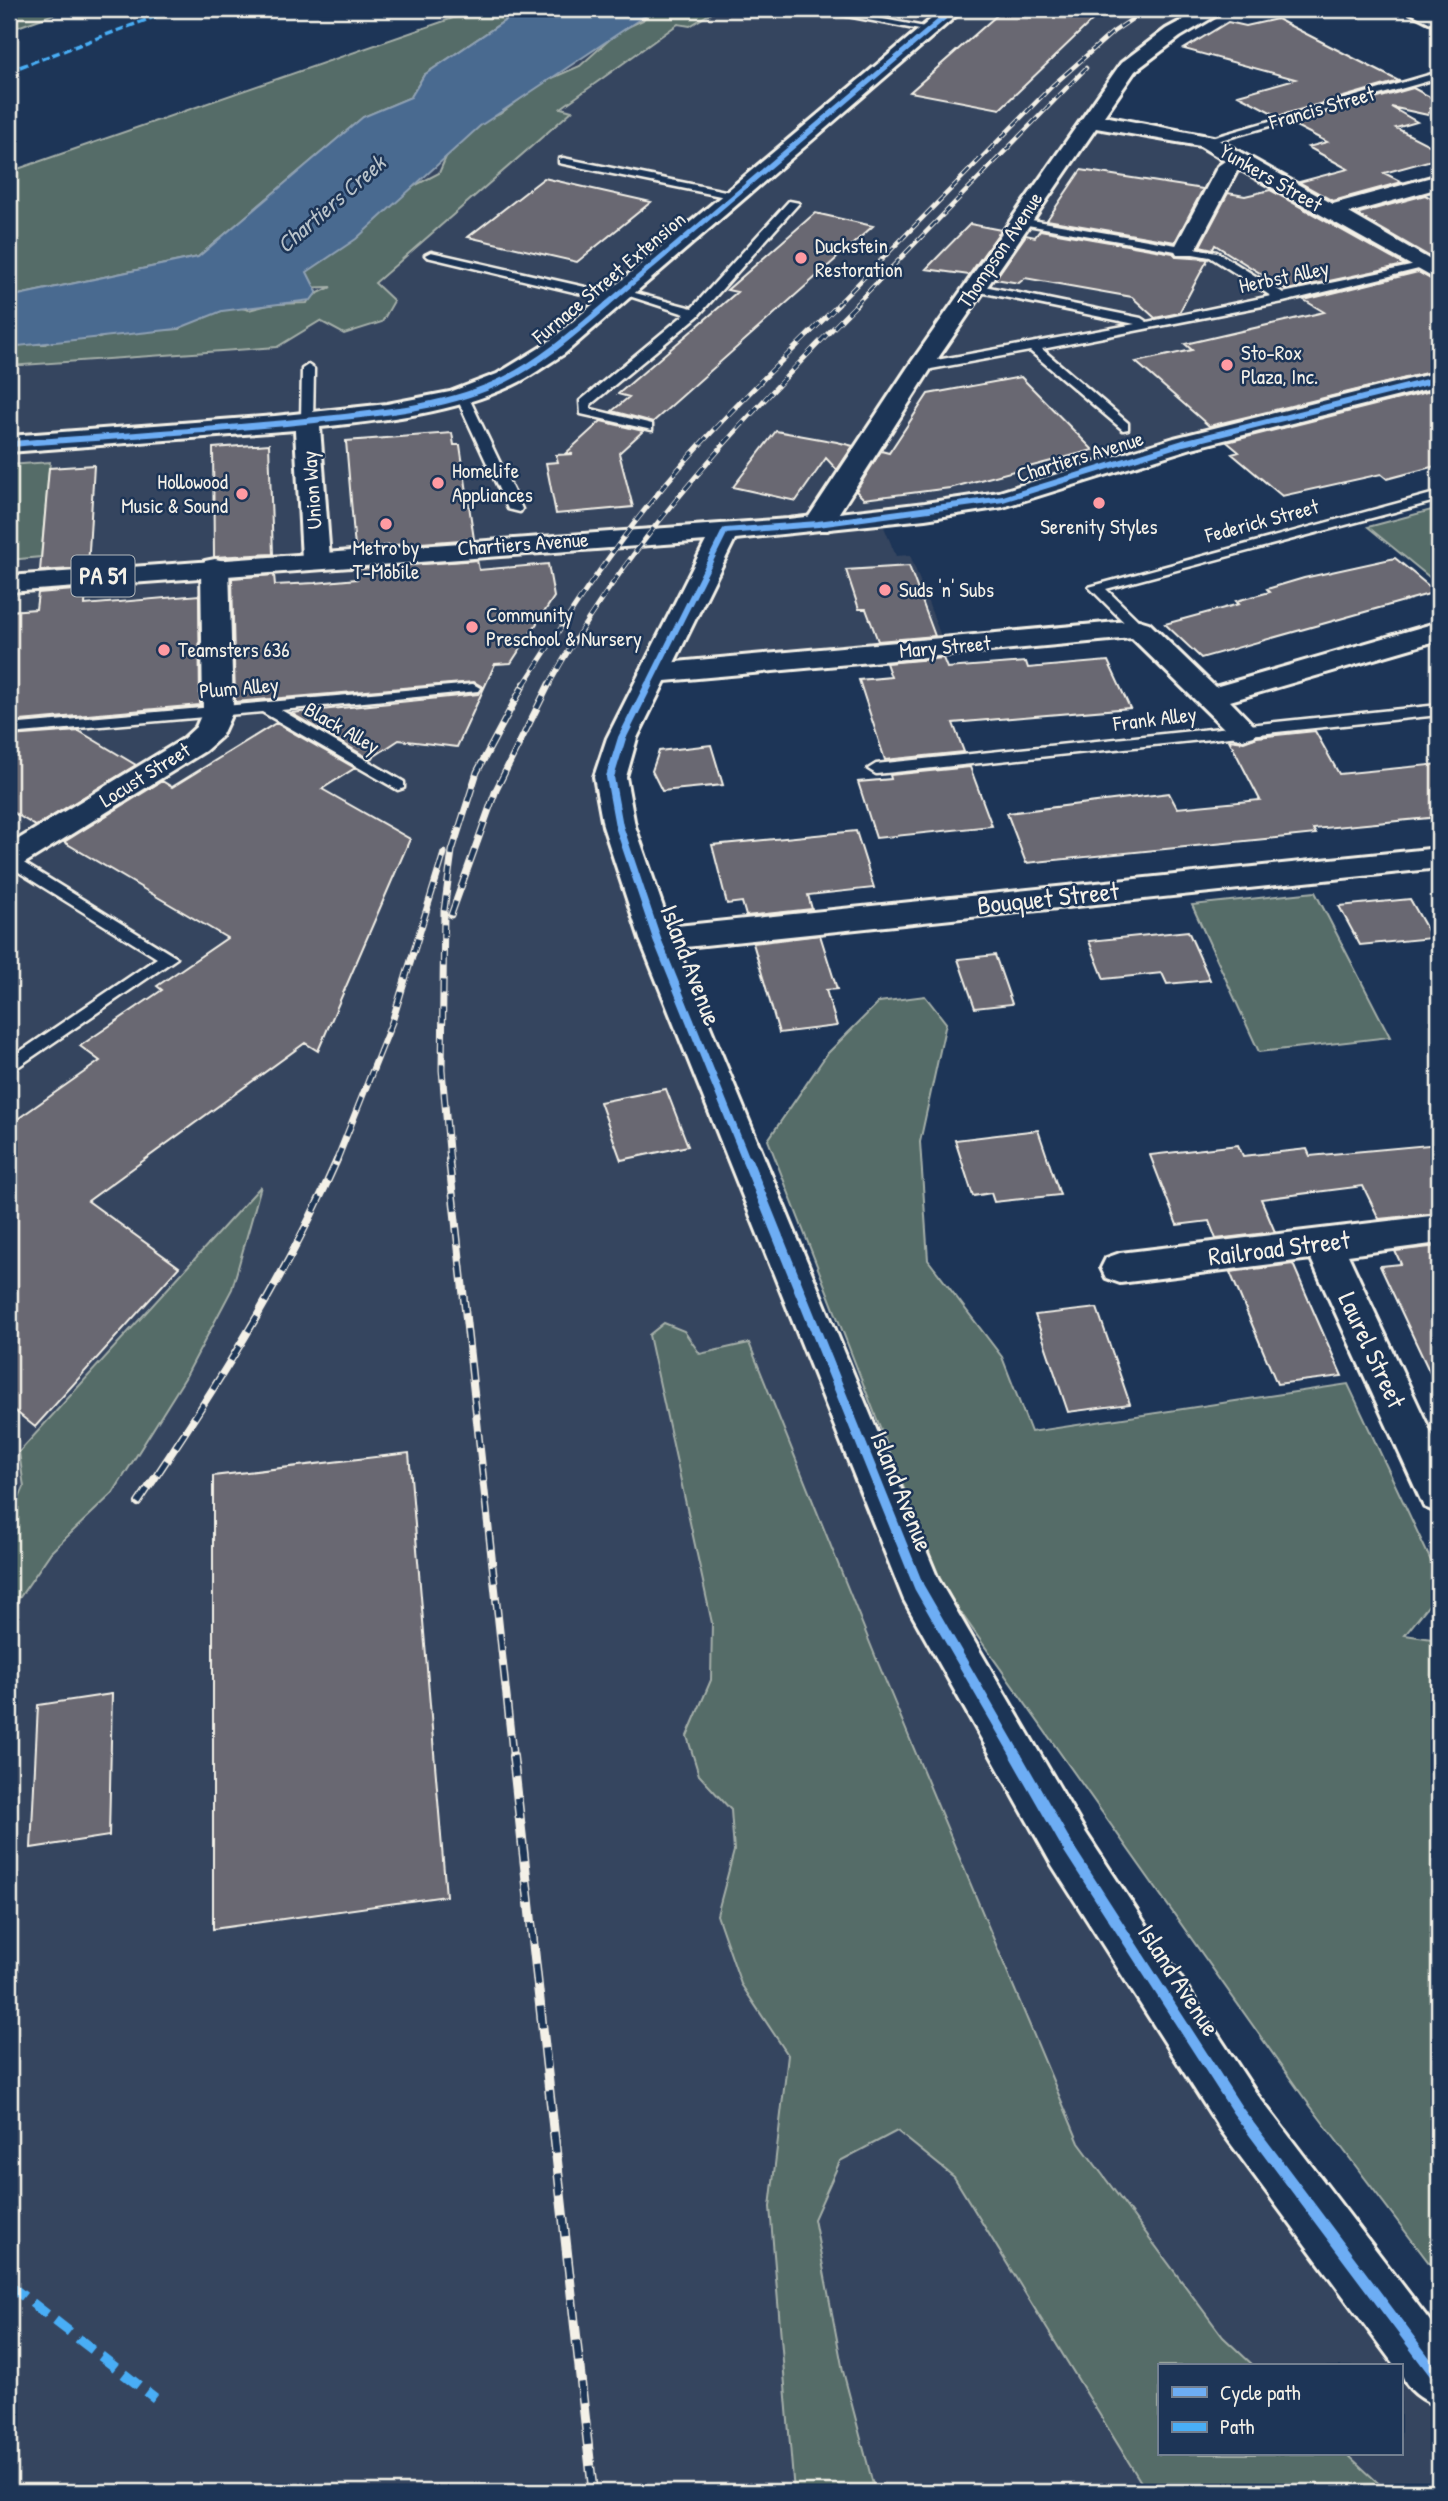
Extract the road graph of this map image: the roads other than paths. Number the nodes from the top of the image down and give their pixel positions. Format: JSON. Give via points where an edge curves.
{"nodes":[{"id":1,"x":816,"y":9,"type":"edge"},
{"id":2,"x":954,"y":9,"type":"edge"},
{"id":3,"x":1217,"y":9,"type":"edge"},
{"id":4,"x":1413,"y":9,"type":"edge"},
{"id":5,"x":1439,"y":21,"type":"edge"},
{"id":6,"x":930,"y":29,"type":"junction"},
{"id":7,"x":1439,"y":75,"type":"edge"},
{"id":8,"x":1089,"y":120,"type":"junction"},
{"id":9,"x":1206,"y":141,"type":"junction"},
{"id":10,"x":563,"y":161,"type":"dead end"},
{"id":11,"x":1243,"y":163,"type":"junction"},
{"id":12,"x":1439,"y":181,"type":"edge"},
{"id":13,"x":735,"y":196,"type":"junction"},
{"id":14,"x":793,"y":203,"type":"dead end"},
{"id":15,"x":1330,"y":212,"type":"junction"},
{"id":16,"x":1020,"y":221,"type":"junction"},
{"id":17,"x":1185,"y":249,"type":"junction"},
{"id":18,"x":431,"y":255,"type":"dead end"},
{"id":19,"x":1435,"y":272,"type":"edge"},
{"id":20,"x":974,"y":288,"type":"junction"},
{"id":21,"x":620,"y":295,"type":"junction"},
{"id":22,"x":1283,"y":298,"type":"junction"},
{"id":23,"x":694,"y":313,"type":"junction"},
{"id":24,"x":1152,"y":325,"type":"junction"},
{"id":25,"x":1033,"y":346,"type":"junction"},
{"id":26,"x":919,"y":367,"type":"junction"},
{"id":27,"x":308,"y":369,"type":"dead end"},
{"id":28,"x":1439,"y":379,"type":"edge"},
{"id":29,"x":462,"y":396,"type":"junction"},
{"id":30,"x":307,"y":421,"type":"junction"},
{"id":31,"x":647,"y":426,"type":"dead end"},
{"id":32,"x":1123,"y":426,"type":"dead end"},
{"id":33,"x":9,"y":444,"type":"edge"},
{"id":34,"x":1439,"y":496,"type":"edge"},
{"id":35,"x":515,"y":509,"type":"dead end"},
{"id":36,"x":818,"y":524,"type":"junction"},
{"id":37,"x":725,"y":531,"type":"junction"},
{"id":38,"x":316,"y":559,"type":"junction"},
{"id":39,"x":215,"y":567,"type":"junction"},
{"id":40,"x":9,"y":584,"type":"edge"},
{"id":41,"x":1096,"y":587,"type":"joint"},
{"id":42,"x":1139,"y":629,"type":"junction"},
{"id":43,"x":1439,"y":631,"type":"edge"},
{"id":44,"x":654,"y":673,"type":"junction"},
{"id":45,"x":472,"y":688,"type":"dead end"},
{"id":46,"x":1209,"y":698,"type":"junction"},
{"id":47,"x":265,"y":707,"type":"junction"},
{"id":48,"x":1439,"y":710,"type":"edge"},
{"id":49,"x":218,"y":711,"type":"junction"},
{"id":50,"x":9,"y":730,"type":"edge"},
{"id":51,"x":1243,"y":730,"type":"junction"},
{"id":52,"x":876,"y":769,"type":"dead end"},
{"id":53,"x":398,"y":785,"type":"dead end"},
{"id":54,"x":1439,"y":858,"type":"edge"},
{"id":55,"x":9,"y":859,"type":"edge"},
{"id":56,"x":657,"y":939,"type":"junction"},
{"id":57,"x":9,"y":1067,"type":"edge"},
{"id":58,"x":1439,"y":1229,"type":"edge"},
{"id":59,"x":1323,"y":1243,"type":"junction"},
{"id":60,"x":1119,"y":1268,"type":"dead end"},
{"id":61,"x":1439,"y":1495,"type":"edge"},
{"id":62,"x":1439,"y":2379,"type":"edge"}],
"edges":[{"from":1,"to":6,"type":"lane"},
{"from":2,"to":6,"type":"street","name":"Furnace Street Extension"},
{"from":3,"to":8,"type":"street","name":"Thompson Avenue","via":[[1173,33],[1128,67]]},
{"from":4,"to":5,"type":"street"},
{"from":6,"to":13,"type":"street","name":"Furnace Street Extension"},
{"from":7,"to":9,"type":"lane","name":"Francis Street"},
{"from":8,"to":9,"type":"street","name":"Yunkers Street"},
{"from":8,"to":16,"type":"street","name":"Thompson Avenue"},
{"from":9,"to":11,"type":"street","name":"Yunkers Street"},
{"from":10,"to":13,"type":"lane"},
{"from":11,"to":15,"type":"street","name":"Yunkers Street"},
{"from":11,"to":17,"type":"street","via":[[1229,166]]},
{"from":12,"to":15,"type":"street"},
{"from":13,"to":21,"type":"street","name":"Furnace Street Extension"},
{"from":14,"to":23,"type":"lane"},
{"from":15,"to":19,"type":"street","name":"Yunkers Street"},
{"from":16,"to":17,"type":"lane"},
{"from":16,"to":20,"type":"street","name":"Thompson Avenue"},
{"from":17,"to":22,"type":"lane","via":[[1213,254]]},
{"from":18,"to":21,"type":"lane"},
{"from":19,"to":22,"type":"lane","name":"Herbst Alley"},
{"from":20,"to":24,"type":"lane"},
{"from":20,"to":26,"type":"street","name":"Thompson Avenue"},
{"from":21,"to":23,"type":"lane"},
{"from":21,"to":29,"type":"street","name":"Furnace Street Extension","via":[[555,349],[506,379]]},
{"from":22,"to":24,"type":"lane","name":"Herbst Alley"},
{"from":23,"to":31,"type":"lane","via":[[584,404],[585,411]]},
{"from":24,"to":25,"type":"lane","name":"Herbst Alley"},
{"from":25,"to":26,"type":"lane","name":"Herbst Alley"},
{"from":25,"to":32,"type":"lane"},
{"from":26,"to":36,"type":"street","name":"Thompson Avenue"},
{"from":27,"to":30,"type":"lane"},
{"from":28,"to":36,"type":"street","name":"Chartiers Avenue","via":[[1183,443],[1003,499]]},
{"from":29,"to":30,"type":"street","name":"Furnace Street Extension","via":[[387,412]]},
{"from":29,"to":35,"type":"lane"},
{"from":30,"to":33,"type":"street","name":"Furnace Street Extension"},
{"from":30,"to":38,"type":"street","name":"Union Way"},
{"from":34,"to":41,"type":"lane","name":"Federick Street"},
{"from":36,"to":37,"type":"street","name":"Chartiers Avenue"},
{"from":37,"to":38,"type":"street","name":"Chartiers Avenue","number":"PA 51"},
{"from":37,"to":44,"type":"street","name":"Island Avenue"},
{"from":38,"to":39,"type":"street","name":"Chartiers Avenue","number":"PA 51"},
{"from":39,"to":40,"type":"street","name":"Chartiers Avenue","number":"PA 51"},
{"from":39,"to":49,"type":"street"},
{"from":41,"to":42,"type":"lane"},
{"from":42,"to":44,"type":"street","name":"Mary Street"},
{"from":42,"to":46,"type":"street"},
{"from":43,"to":46,"type":"street"},
{"from":44,"to":56,"type":"street","name":"Island Avenue","via":[[622,738],[610,777],[619,826]]},
{"from":45,"to":47,"type":"lane","name":"Plum Alley"},
{"from":46,"to":51,"type":"street"},
{"from":47,"to":49,"type":"lane","name":"Plum Alley"},
{"from":47,"to":53,"type":"lane","name":"Black Alley"},
{"from":48,"to":51,"type":"lane","name":"Frank Alley"},
{"from":49,"to":50,"type":"lane","name":"Plum Alley"},
{"from":49,"to":55,"type":"street","name":"Locust Street","via":[[210,731],[194,745]]},
{"from":51,"to":52,"type":"lane","name":"Frank Alley"},
{"from":54,"to":56,"type":"street","name":"Bouquet Street"},
{"from":55,"to":57,"type":"lane","via":[[169,958]]},
{"from":56,"to":62,"type":"street","name":"Island Avenue","via":[[919,1587],[1069,1849],[1238,2110]]},
{"from":58,"to":59,"type":"street","name":"Railroad Street"},
{"from":59,"to":60,"type":"street","name":"Railroad Street"},
{"from":59,"to":61,"type":"street","name":"Laurel Street"}]}
